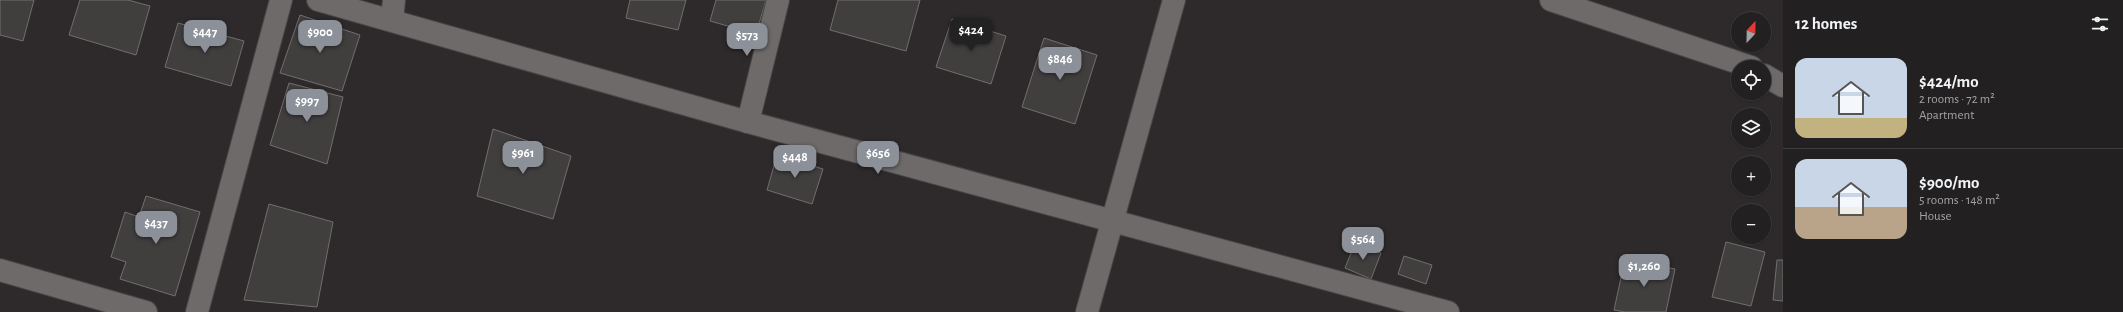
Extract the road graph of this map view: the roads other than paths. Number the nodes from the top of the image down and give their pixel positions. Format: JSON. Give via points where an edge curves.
{"nodes":[{"id":1,"x":281,"y":0,"type":"edge"},
{"id":2,"x":318,"y":0,"type":"edge"},
{"id":3,"x":778,"y":0,"type":"edge"},
{"id":4,"x":1174,"y":0,"type":"edge"},
{"id":5,"x":1552,"y":0,"type":"edge"},
{"id":6,"x":393,"y":10,"type":"edge"},
{"id":7,"x":1731,"y":60,"type":"edge"},
{"id":8,"x":1771,"y":79,"type":"edge"},
{"id":9,"x":1783,"y":86,"type":"edge"},
{"id":10,"x":748,"y":122,"type":"junction"},
{"id":11,"x":1112,"y":220,"type":"junction"},
{"id":12,"x":0,"y":270,"type":"edge"},
{"id":13,"x":146,"y":312,"type":"edge"},
{"id":14,"x":197,"y":312,"type":"edge"},
{"id":15,"x":1087,"y":312,"type":"edge"},
{"id":16,"x":1448,"y":312,"type":"edge"}],
"edges":[{"from":1,"to":14,"type":"street"},
{"from":2,"to":6,"type":"street"},
{"from":3,"to":10,"type":"street"},
{"from":4,"to":11,"type":"street"},
{"from":5,"to":7,"type":"street"},
{"from":6,"to":10,"type":"street"},
{"from":8,"to":9,"type":"street"},
{"from":10,"to":11,"type":"street"},
{"from":11,"to":15,"type":"street"},
{"from":11,"to":16,"type":"street"},
{"from":12,"to":13,"type":"street"}]}
